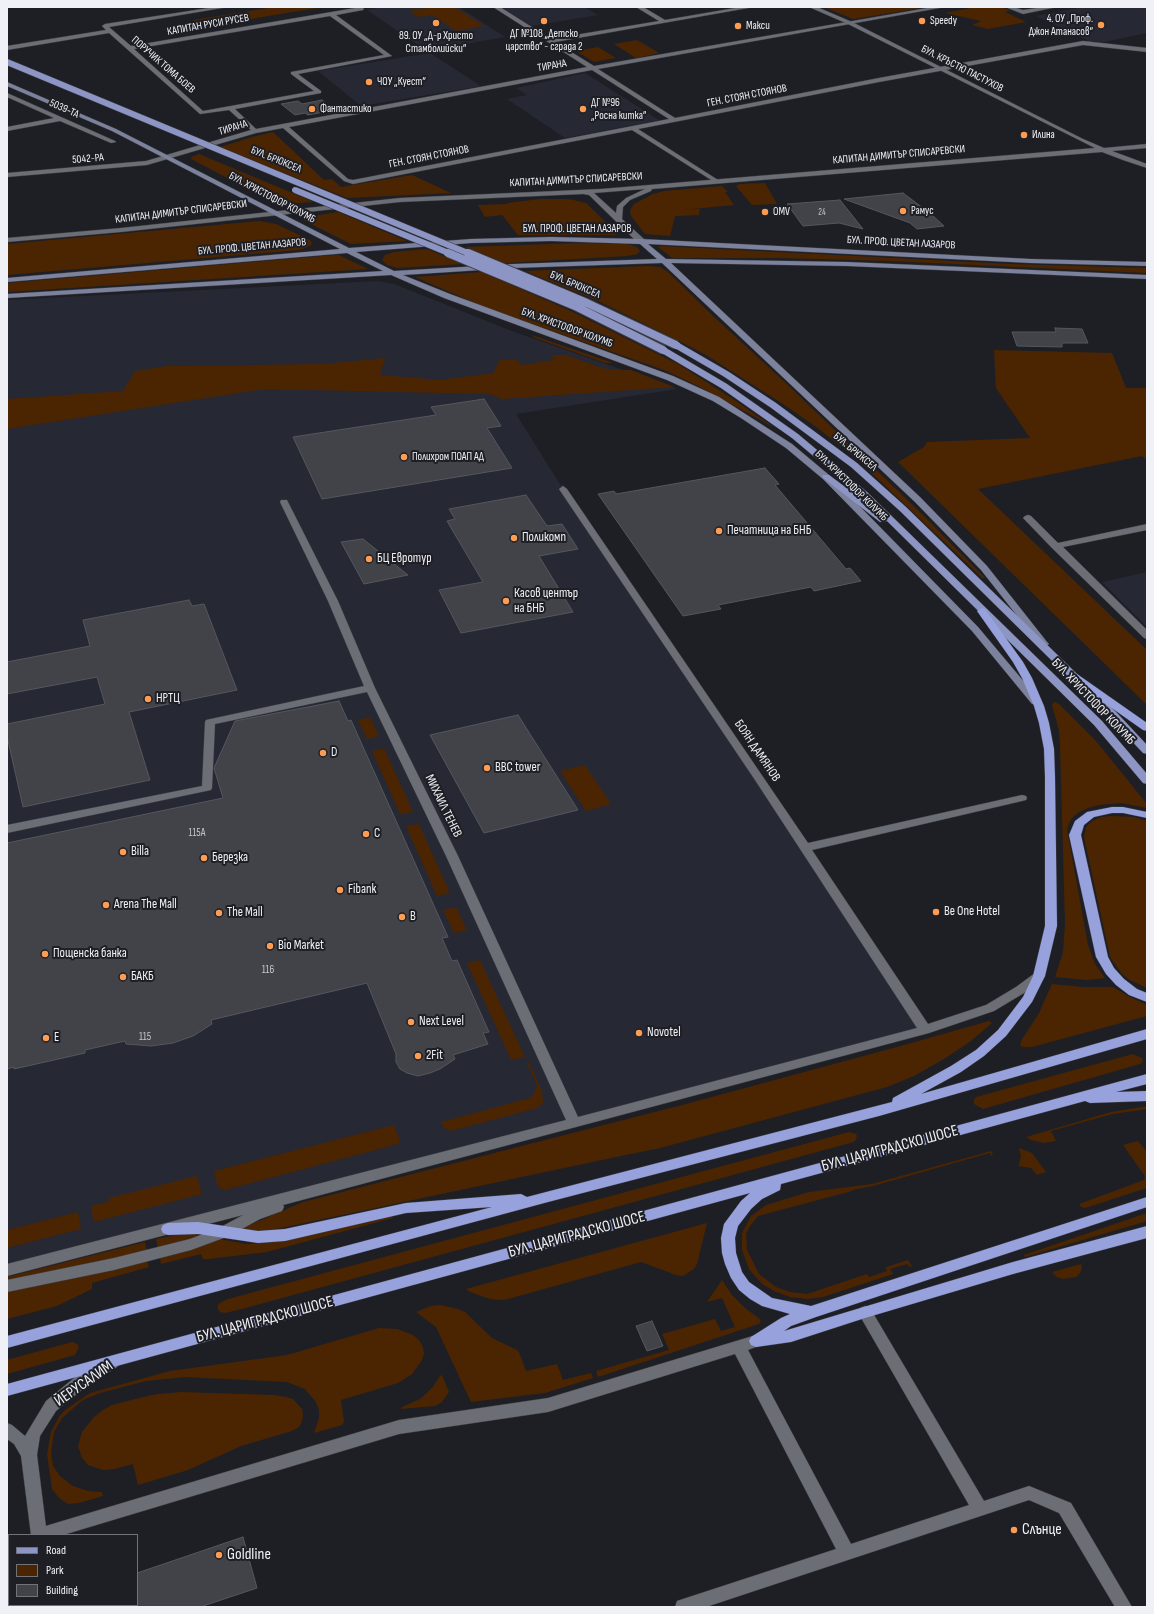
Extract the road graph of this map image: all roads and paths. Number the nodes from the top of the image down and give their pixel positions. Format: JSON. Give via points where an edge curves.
{"nodes":[{"id":1,"x":225,"y":7,"type":"edge"},
{"id":2,"x":496,"y":7,"type":"edge"},
{"id":3,"x":639,"y":7,"type":"edge"},
{"id":4,"x":751,"y":7,"type":"edge"},
{"id":5,"x":812,"y":7,"type":"edge"},
{"id":6,"x":942,"y":7,"type":"edge"},
{"id":7,"x":1008,"y":7,"type":"edge"},
{"id":8,"x":1054,"y":7,"type":"edge"},
{"id":9,"x":359,"y":8,"type":"edge"},
{"id":10,"x":331,"y":14,"type":"junction"},
{"id":11,"x":666,"y":22,"type":"junction"},
{"id":12,"x":850,"y":23,"type":"junction"},
{"id":13,"x":110,"y":31,"type":"junction"},
{"id":14,"x":550,"y":42,"type":"junction"},
{"id":15,"x":8,"y":47,"type":"edge"},
{"id":16,"x":129,"y":48,"type":"junction"},
{"id":17,"x":1147,"y":50,"type":"edge"},
{"id":18,"x":7,"y":62,"type":"edge"},
{"id":19,"x":593,"y":68,"type":"junction"},
{"id":20,"x":7,"y":69,"type":"edge"},
{"id":21,"x":940,"y":69,"type":"junction"},
{"id":22,"x":7,"y":84,"type":"edge"},
{"id":23,"x":7,"y":95,"type":"edge"},
{"id":24,"x":231,"y":108,"type":"junction"},
{"id":25,"x":61,"y":119,"type":"junction"},
{"id":26,"x":674,"y":120,"type":"junction"},
{"id":27,"x":284,"y":126,"type":"junction"},
{"id":28,"x":633,"y":128,"type":"junction"},
{"id":29,"x":7,"y":129,"type":"edge"},
{"id":30,"x":255,"y":131,"type":"junction"},
{"id":31,"x":113,"y":142,"type":"dead end"},
{"id":32,"x":1147,"y":146,"type":"edge"},
{"id":33,"x":1104,"y":150,"type":"junction"},
{"id":34,"x":169,"y":157,"type":"junction"},
{"id":35,"x":1147,"y":166,"type":"edge"},
{"id":36,"x":7,"y":175,"type":"edge"},
{"id":37,"x":716,"y":181,"type":"junction"},
{"id":38,"x":658,"y":186,"type":"junction"},
{"id":39,"x":584,"y":192,"type":"junction"},
{"id":40,"x":274,"y":212,"type":"junction"},
{"id":41,"x":618,"y":220,"type":"junction"},
{"id":42,"x":321,"y":237,"type":"junction"},
{"id":43,"x":7,"y":240,"type":"edge"},
{"id":44,"x":644,"y":244,"type":"junction"},
{"id":45,"x":416,"y":245,"type":"junction"},
{"id":46,"x":347,"y":250,"type":"junction"},
{"id":47,"x":300,"y":254,"type":"junction"},
{"id":48,"x":665,"y":261,"type":"junction"},
{"id":49,"x":721,"y":261,"type":"junction"},
{"id":50,"x":584,"y":263,"type":"junction"},
{"id":51,"x":1147,"y":264,"type":"edge"},
{"id":52,"x":381,"y":267,"type":"junction"},
{"id":53,"x":392,"y":273,"type":"junction"},
{"id":54,"x":1147,"y":277,"type":"edge"},
{"id":55,"x":7,"y":280,"type":"edge"},
{"id":56,"x":691,"y":285,"type":"junction"},
{"id":57,"x":7,"y":296,"type":"edge"},
{"id":58,"x":826,"y":477,"type":"junction"},
{"id":59,"x":563,"y":489,"type":"dead end"},
{"id":60,"x":284,"y":502,"type":"dead end"},
{"id":61,"x":1028,"y":518,"type":"dead end"},
{"id":62,"x":1147,"y":527,"type":"edge"},
{"id":63,"x":914,"y":543,"type":"junction"},
{"id":64,"x":1055,"y":546,"type":"junction"},
{"id":65,"x":982,"y":611,"type":"junction"},
{"id":66,"x":1147,"y":636,"type":"edge"},
{"id":67,"x":1055,"y":658,"type":"junction"},
{"id":68,"x":1073,"y":676,"type":"junction"},
{"id":69,"x":370,"y":688,"type":"junction"},
{"id":70,"x":1039,"y":706,"type":"junction"},
{"id":71,"x":1147,"y":728,"type":"edge"},
{"id":72,"x":1147,"y":751,"type":"edge"},
{"id":73,"x":1147,"y":781,"type":"edge"},
{"id":74,"x":1022,"y":798,"type":"dead end"},
{"id":75,"x":1147,"y":815,"type":"edge"},
{"id":76,"x":7,"y":830,"type":"edge"},
{"id":77,"x":804,"y":848,"type":"junction"},
{"id":78,"x":1039,"y":976,"type":"junction"},
{"id":79,"x":1147,"y":998,"type":"edge"},
{"id":80,"x":925,"y":1030,"type":"junction"},
{"id":81,"x":1147,"y":1034,"type":"edge"},
{"id":82,"x":1147,"y":1079,"type":"edge"},
{"id":83,"x":1147,"y":1096,"type":"edge"},
{"id":84,"x":1072,"y":1099,"type":"junction"},
{"id":85,"x":879,"y":1111,"type":"junction"},
{"id":86,"x":574,"y":1123,"type":"junction"},
{"id":87,"x":813,"y":1170,"type":"junction"},
{"id":88,"x":316,"y":1191,"type":"junction"},
{"id":89,"x":548,"y":1197,"type":"junction"},
{"id":90,"x":1147,"y":1202,"type":"edge"},
{"id":91,"x":168,"y":1229,"type":"junction"},
{"id":92,"x":224,"y":1232,"type":"junction"},
{"id":93,"x":1147,"y":1232,"type":"edge"},
{"id":94,"x":7,"y":1270,"type":"edge"},
{"id":95,"x":7,"y":1286,"type":"edge"},
{"id":96,"x":812,"y":1312,"type":"junction"},
{"id":97,"x":864,"y":1312,"type":"junction"},
{"id":98,"x":756,"y":1341,"type":"junction"},
{"id":99,"x":7,"y":1342,"type":"edge"},
{"id":100,"x":738,"y":1347,"type":"junction"},
{"id":101,"x":121,"y":1358,"type":"junction"},
{"id":102,"x":7,"y":1390,"type":"edge"},
{"id":103,"x":7,"y":1430,"type":"edge"},
{"id":104,"x":29,"y":1455,"type":"junction"},
{"id":105,"x":980,"y":1509,"type":"junction"},
{"id":106,"x":39,"y":1534,"type":"edge"},
{"id":107,"x":42,"y":1534,"type":"edge"},
{"id":108,"x":847,"y":1553,"type":"junction"},
{"id":109,"x":683,"y":1607,"type":"edge"},
{"id":110,"x":1124,"y":1607,"type":"edge"}],
"edges":[{"from":1,"to":13,"type":"street","via":[[105,26]]},
{"from":2,"to":14,"type":"street"},
{"from":3,"to":11,"type":"street"},
{"from":4,"to":11,"type":"street"},
{"from":5,"to":12,"type":"street","name":"БУЛ. КРЪСТЮ ПАСТУХОВ"},
{"from":6,"to":12,"type":"street","name":"ТИРАНА"},
{"from":7,"to":8,"type":"street","via":[[1023,12]]},
{"from":9,"to":10,"type":"street","name":"КАПИТАН РУСИ РУСЕВ"},
{"from":10,"to":16,"type":"street","name":"КАПИТАН РУСИ РУСЕВ"},
{"from":10,"to":24,"type":"street","via":[[389,56],[293,73],[319,92]]},
{"from":11,"to":14,"type":"street"},
{"from":12,"to":19,"type":"street","name":"ТИРАНА"},
{"from":12,"to":21,"type":"street","name":"БУЛ. КРЪСТЮ ПАСТУХОВ"},
{"from":13,"to":15,"type":"street"},
{"from":13,"to":16,"type":"street","name":"ПОРУЧИК ТОМА БОЕВ"},
{"from":14,"to":19,"type":"street"},
{"from":16,"to":24,"type":"street","name":"ПОРУЧИК ТОМА БОЕВ","via":[[202,113]]},
{"from":17,"to":21,"type":"street","name":"ГЕН. СТОЯН СТОЯНОВ","via":[[1083,43]]},
{"from":18,"to":67,"type":"main road","name":"БУЛ. БРЮКСЕЛ","bridge":true,"via":[[587,302],[676,345],[773,405],[854,465],[903,509]]},
{"from":19,"to":26,"type":"street"},
{"from":19,"to":27,"type":"street","name":"ТИРАНА"},
{"from":20,"to":63,"type":"main road","name":"БУЛ. БРЮКСЕЛ","bridge":true,"via":[[616,325],[724,386],[795,436],[864,494]]},
{"from":21,"to":26,"type":"street","name":"ГЕН. СТОЯН СТОЯНОВ"},
{"from":21,"to":33,"type":"street","name":"БУЛ. КРЪСТЮ ПАСТУХОВ"},
{"from":22,"to":34,"type":"main road","name":"БУЛ. ХРИСТОФОР КОЛУМБ","via":[[99,123]]},
{"from":23,"to":25,"type":"street","name":"5039-ТА"},
{"from":24,"to":30,"type":"street"},
{"from":25,"to":29,"type":"street"},
{"from":25,"to":31,"type":"street","name":"5039-ТА"},
{"from":26,"to":28,"type":"street","name":"ГЕН. СТОЯН СТОЯНОВ"},
{"from":27,"to":28,"type":"street","name":"ГЕН. СТОЯН СТОЯНОВ","via":[[346,180],[353,182]]},
{"from":27,"to":30,"type":"street","name":"ТИРАНА"},
{"from":28,"to":37,"type":"street"},
{"from":30,"to":34,"type":"street","name":"ТИРАНА"},
{"from":32,"to":33,"type":"street","name":"КАПИТАН ДИМИТЪР СПИСАРЕВСКИ"},
{"from":33,"to":35,"type":"street","name":"БУЛ. КРЪСТЮ ПАСТУХОВ"},
{"from":33,"to":37,"type":"street","name":"КАПИТАН ДИМИТЪР СПИСАРЕВСКИ"},
{"from":34,"to":36,"type":"street","name":"5042-РА","via":[[134,165]]},
{"from":34,"to":40,"type":"main road","name":"БУЛ. ХРИСТОФОР КОЛУМБ"},
{"from":37,"to":38,"type":"street","name":"КАПИТАН ДИМИТЪР СПИСАРЕВСКИ"},
{"from":38,"to":39,"type":"street","name":"КАПИТАН ДИМИТЪР СПИСАРЕВСКИ"},
{"from":38,"to":41,"type":"street","via":[[628,199],[620,206]]},
{"from":39,"to":40,"type":"street","name":"КАПИТАН ДИМИТЪР СПИСАРЕВСКИ","via":[[400,200]]},
{"from":39,"to":41,"type":"street","name":"БУЛ. ХРИСТОФОР КОЛУМБ","via":[[591,194]]},
{"from":40,"to":42,"type":"main road","name":"БУЛ. ХРИСТОФОР КОЛУМБ"},
{"from":40,"to":43,"type":"street","name":"КАПИТАН ДИМИТЪР СПИСАРЕВСКИ"},
{"from":41,"to":44,"type":"street","name":"БУЛ. ХРИСТОФОР КОЛУМБ"},
{"from":42,"to":46,"type":"main road","name":"БУЛ. ХРИСТОФОР КОЛУМБ"},
{"from":42,"to":47,"type":"main road","via":[[324,240],[322,245]]},
{"from":44,"to":45,"type":"main road","name":"БУЛ. ПРОФ. ЦВЕТАН ЛАЗАРОВ","via":[[551,239]]},
{"from":44,"to":48,"type":"main road","name":"БУЛ. ХРИСТОФОР КОЛУМБ"},
{"from":44,"to":50,"type":"main road","via":[[645,253],[638,256]]},
{"from":44,"to":51,"type":"main road","name":"БУЛ. ПРОФ. ЦВЕТАН ЛАЗАРОВ"},
{"from":45,"to":46,"type":"main road","name":"БУЛ. ПРОФ. ЦВЕТАН ЛАЗАРОВ"},
{"from":45,"to":52,"type":"main road","via":[[379,256],[377,261]]},
{"from":46,"to":47,"type":"main road","name":"БУЛ. ПРОФ. ЦВЕТАН ЛАЗАРОВ"},
{"from":46,"to":52,"type":"main road","name":"БУЛ. ХРИСТОФОР КОЛУМБ"},
{"from":47,"to":55,"type":"main road","name":"БУЛ. ПРОФ. ЦВЕТАН ЛАЗАРОВ"},
{"from":48,"to":49,"type":"main road","name":"БУЛ. ПРОФ. ЦВЕТАН ЛАЗАРОВ"},
{"from":48,"to":50,"type":"main road","name":"БУЛ. ПРОФ. ЦВЕТАН ЛАЗАРОВ"},
{"from":48,"to":56,"type":"main road","name":"БУЛ. ХРИСТОФОР КОЛУМБ"},
{"from":49,"to":54,"type":"main road","name":"БУЛ. ПРОФ. ЦВЕТАН ЛАЗАРОВ","via":[[928,266]]},
{"from":49,"to":56,"type":"main road","via":[[686,268],[685,273]]},
{"from":50,"to":53,"type":"main road","name":"БУЛ. ПРОФ. ЦВЕТАН ЛАЗАРОВ"},
{"from":52,"to":53,"type":"main road","name":"БУЛ. ХРИСТОФОР КОЛУМБ"},
{"from":53,"to":57,"type":"main road","name":"БУЛ. ПРОФ. ЦВЕТАН ЛАЗАРОВ"},
{"from":53,"to":58,"type":"main road","name":"БУЛ. ХРИСТОФОР КОЛУМБ","via":[[454,299],[691,387],[761,426]]},
{"from":56,"to":67,"type":"main road","name":"БУЛ. ХРИСТОФОР КОЛУМБ","via":[[918,500],[969,552]]},
{"from":58,"to":63,"type":"main road"},
{"from":58,"to":70,"type":"main road","name":"БУЛ. ХРИСТОФОР КОЛУМБ","via":[[975,628]]},
{"from":59,"to":77,"type":"street","name":"БОЯН ДАМЯНОВ"},
{"from":60,"to":69,"type":"street","name":"МИХАИЛ ТЕНЕВ","via":[[333,601]]},
{"from":61,"to":64,"type":"street"},
{"from":62,"to":64,"type":"street"},
{"from":63,"to":65,"type":"main road","name":"БУЛ. ХРИСТОФОР КОЛУМБ"},
{"from":64,"to":66,"type":"street"},
{"from":65,"to":70,"type":"highway","via":[[1018,662]]},
{"from":65,"to":73,"type":"main road","name":"БУЛ. ХРИСТОФОР КОЛУМБ","via":[[1098,723]]},
{"from":67,"to":68,"type":"main road","name":"БУЛ. ХРИСТОФОР КОЛУМБ"},
{"from":68,"to":71,"type":"highway"},
{"from":68,"to":72,"type":"main road","name":"БУЛ. ХРИСТОФОР КОЛУМБ"},
{"from":69,"to":76,"type":"street","via":[[210,722],[207,788]]},
{"from":69,"to":86,"type":"street","name":"МИХАИЛ ТЕНЕВ","via":[[452,856]]},
{"from":70,"to":78,"type":"highway","via":[[1049,749],[1051,919],[1046,956]]},
{"from":74,"to":77,"type":"street"},
{"from":75,"to":79,"type":"highway","via":[[1123,810],[1101,811],[1091,814],[1079,823],[1075,835],[1102,957],[1120,982]]},
{"from":77,"to":80,"type":"street","name":"БОЯН ДАМЯНОВ"},
{"from":78,"to":80,"type":"street","via":[[990,1008]]},
{"from":78,"to":85,"type":"highway","via":[[1028,999],[1015,1017],[980,1053]]},
{"from":80,"to":86,"type":"street"},
{"from":81,"to":85,"type":"highway"},
{"from":82,"to":84,"type":"highway","name":"БУЛ. ЦАРИГРАДСКО ШОСЕ"},
{"from":83,"to":84,"type":"highway"},
{"from":84,"to":87,"type":"highway","name":"БУЛ. ЦАРИГРАДСКО ШОСЕ"},
{"from":85,"to":89,"type":"highway"},
{"from":86,"to":88,"type":"street"},
{"from":87,"to":96,"type":"highway","via":[[758,1195],[731,1224],[728,1238],[732,1264],[744,1286],[767,1302]]},
{"from":87,"to":101,"type":"highway","name":"БУЛ. ЦАРИГРАДСКО ШОСЕ"},
{"from":88,"to":91,"type":"street"},
{"from":88,"to":92,"type":"street","via":[[255,1215]]},
{"from":89,"to":92,"type":"highway","via":[[406,1208],[285,1235],[258,1237]]},
{"from":89,"to":99,"type":"highway"},
{"from":90,"to":96,"type":"highway"},
{"from":91,"to":92,"type":"highway","via":[[198,1228]]},
{"from":91,"to":94,"type":"street"},
{"from":92,"to":95,"type":"street","via":[[145,1257]]},
{"from":93,"to":97,"type":"highway"},
{"from":96,"to":98,"type":"highway","via":[[786,1322]]},
{"from":97,"to":98,"type":"highway","via":[[791,1336]]},
{"from":97,"to":105,"type":"street"},
{"from":98,"to":100,"type":"street"},
{"from":100,"to":107,"type":"street","via":[[548,1404],[399,1427]]},
{"from":100,"to":108,"type":"street"},
{"from":101,"to":102,"type":"highway","name":"БУЛ. ЦАРИГРАДСКО ШОСЕ"},
{"from":101,"to":104,"type":"street","name":"ЙЕРУСАЛИМ","via":[[79,1383],[51,1406],[33,1435]]},
{"from":103,"to":104,"type":"street","name":"ЙЕРУСАЛИМ","via":[[19,1439]]},
{"from":104,"to":106,"type":"street","name":"ЙЕРУСАЛИМ"},
{"from":105,"to":108,"type":"street"},
{"from":105,"to":110,"type":"street","via":[[1029,1493],[1065,1508]]},
{"from":108,"to":109,"type":"street"}]}
